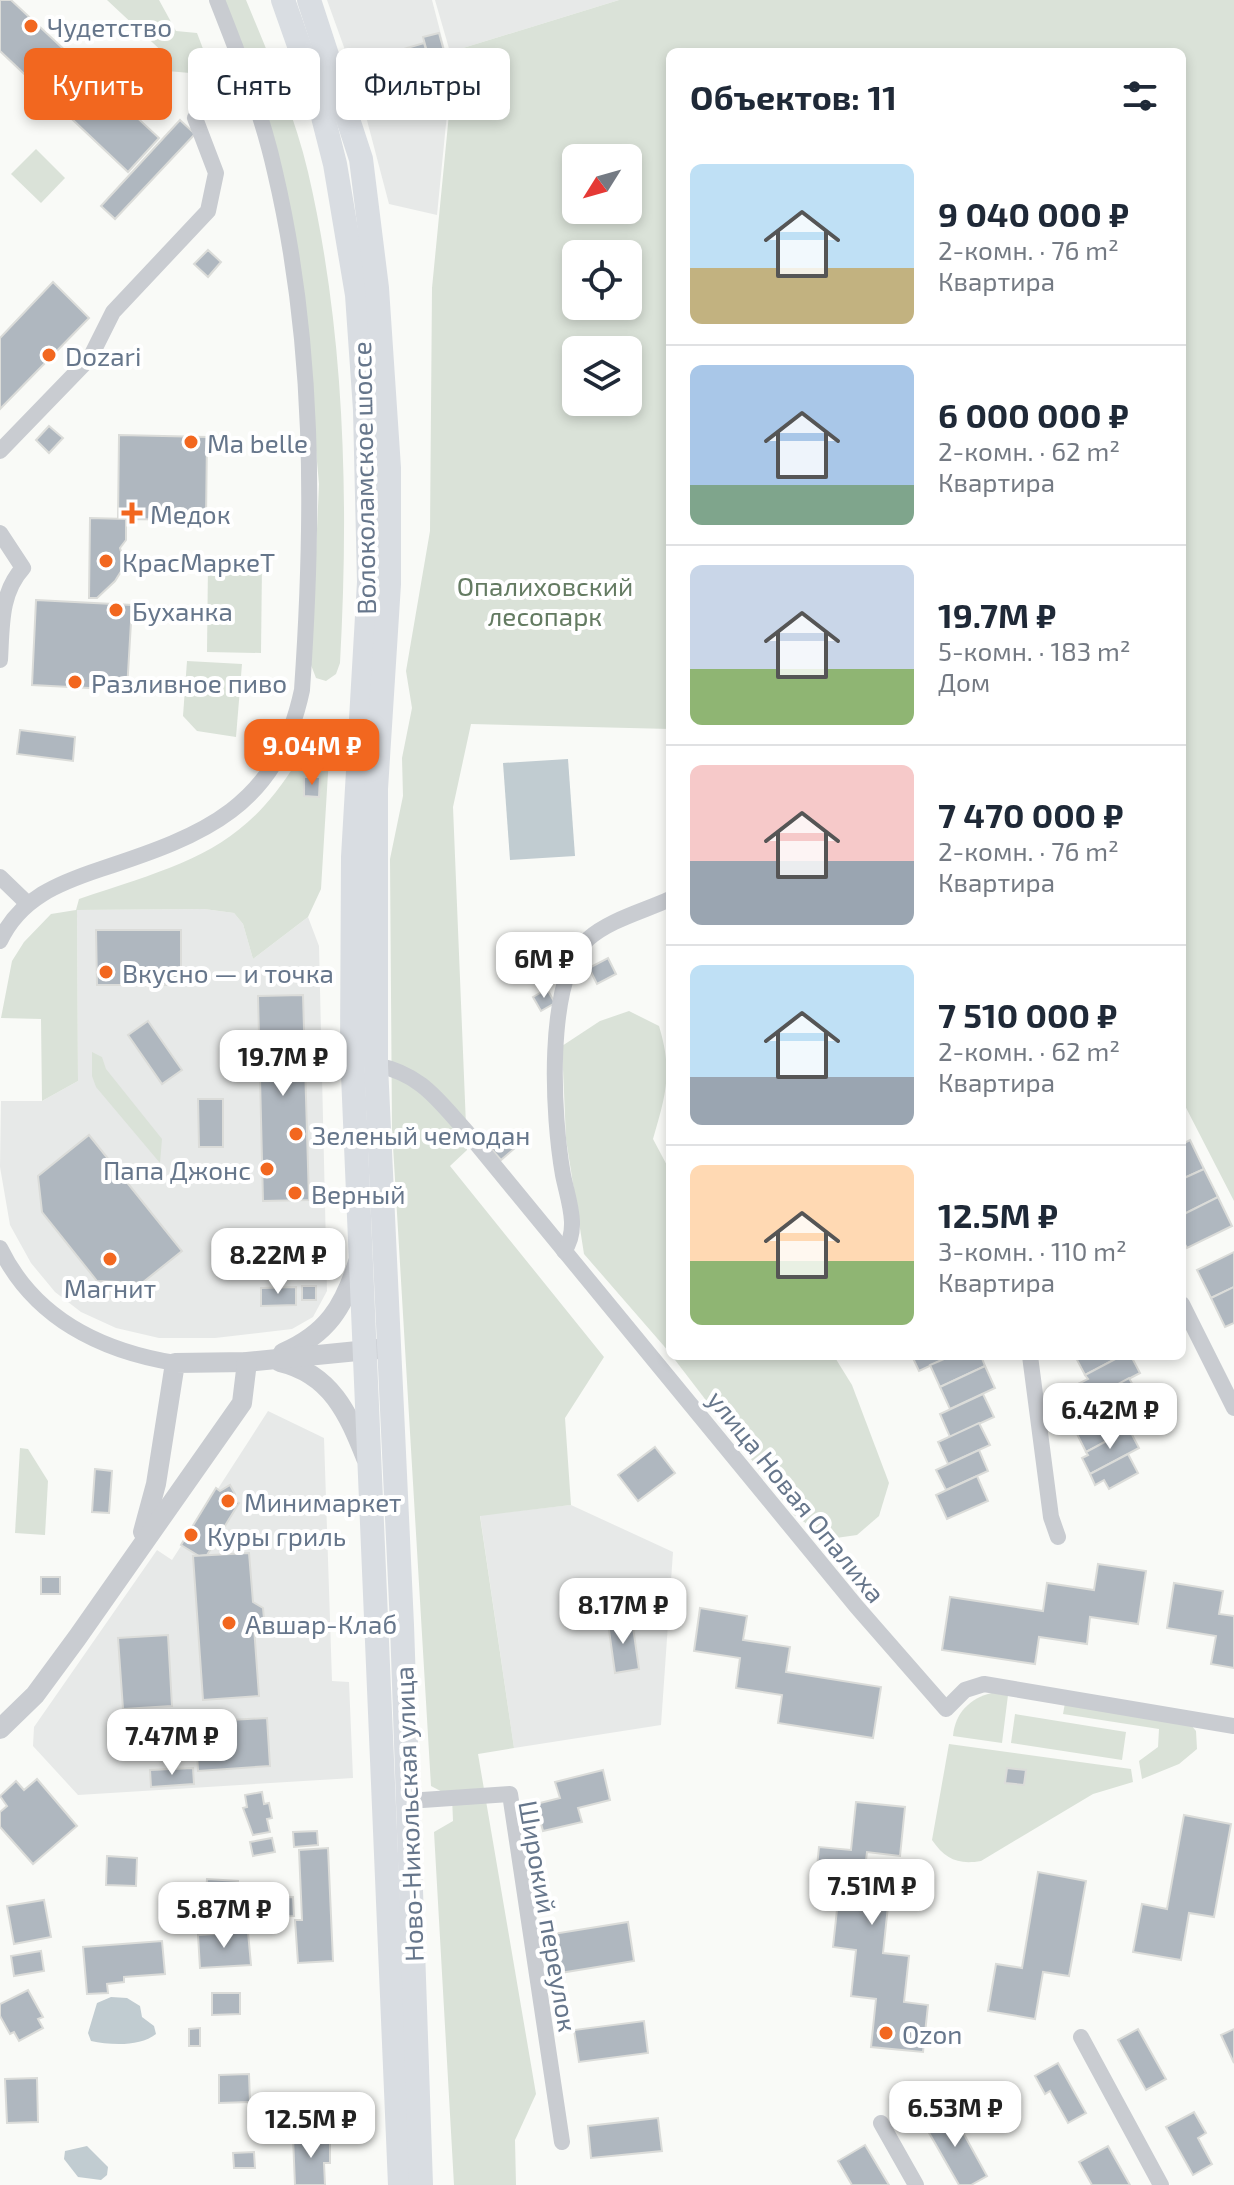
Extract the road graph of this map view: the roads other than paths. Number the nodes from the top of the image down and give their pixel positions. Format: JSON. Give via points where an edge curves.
{"nodes":[{"id":1,"x":217,"y":0,"type":"edge"},
{"id":2,"x":283,"y":0,"type":"edge"},
{"id":3,"x":309,"y":0,"type":"edge"},
{"id":4,"x":236,"y":48,"type":"edge"},
{"id":5,"x":196,"y":120,"type":"edge"},
{"id":6,"x":260,"y":120,"type":"edge"},
{"id":7,"x":0,"y":451,"type":"edge"},
{"id":8,"x":0,"y":533,"type":"edge"},
{"id":9,"x":0,"y":660,"type":"edge"},
{"id":10,"x":0,"y":877,"type":"edge"},
{"id":11,"x":666,"y":901,"type":"edge"},
{"id":12,"x":28,"y":904,"type":"junction"},
{"id":13,"x":0,"y":941,"type":"edge"},
{"id":14,"x":376,"y":1065,"type":"junction"},
{"id":15,"x":0,"y":1248,"type":"edge"},
{"id":16,"x":564,"y":1251,"type":"junction"},
{"id":17,"x":360,"y":1257,"type":"junction"},
{"id":18,"x":1186,"y":1312,"type":"edge"},
{"id":19,"x":390,"y":1348,"type":"junction"},
{"id":20,"x":363,"y":1350,"type":"junction"},
{"id":21,"x":268,"y":1359,"type":"junction"},
{"id":22,"x":1031,"y":1360,"type":"edge"},
{"id":23,"x":247,"y":1362,"type":"junction"},
{"id":24,"x":175,"y":1363,"type":"junction"},
{"id":25,"x":1234,"y":1408,"type":"edge"},
{"id":26,"x":368,"y":1464,"type":"junction"},
{"id":27,"x":1058,"y":1537,"type":"dead end"},
{"id":28,"x":136,"y":1550,"type":"junction"},
{"id":29,"x":1234,"y":1726,"type":"edge"},
{"id":30,"x":0,"y":1729,"type":"edge"},
{"id":31,"x":408,"y":1801,"type":"junction"},
{"id":32,"x":1081,"y":2037,"type":"dead end"},
{"id":33,"x":881,"y":2123,"type":"dead end"},
{"id":34,"x":562,"y":2142,"type":"dead end"},
{"id":35,"x":400,"y":2185,"type":"edge"},
{"id":36,"x":421,"y":2185,"type":"edge"},
{"id":37,"x":916,"y":2185,"type":"edge"},
{"id":38,"x":1161,"y":2185,"type":"edge"}],
"edges":[{"from":1,"to":4,"type":"street"},
{"from":2,"to":17,"type":"main road","name":"Волоколамское шоссе","via":[[320,105],[348,225],[365,410],[369,582],[353,904],[352,1051]]},
{"from":3,"to":14,"type":"main road","name":"Волоколамское шоссе","via":[[361,159],[382,346],[390,522],[376,789]]},
{"from":5,"to":7,"type":"street","via":[[216,173],[208,211],[113,312],[90,358]]},
{"from":6,"to":12,"type":"street","via":[[289,237],[307,391],[311,502],[297,717],[257,788],[219,822],[177,844],[59,884]]},
{"from":8,"to":9,"type":"street","via":[[23,568],[3,600]]},
{"from":10,"to":12,"type":"street"},
{"from":11,"to":16,"type":"street","via":[[589,938],[565,977],[554,1083],[557,1142],[572,1222],[571,1241]]},
{"from":12,"to":13,"type":"street"},
{"from":14,"to":16,"type":"street","name":"улица Новая Опалиха","via":[[402,1070],[424,1085]]},
{"from":14,"to":19,"type":"main road","name":"Волоколамское шоссе"},
{"from":15,"to":24,"type":"street","via":[[12,1272],[43,1306],[79,1332],[121,1352]]},
{"from":16,"to":29,"type":"street","name":"улица Новая Опалиха","via":[[946,1709],[965,1690],[984,1684]]},
{"from":17,"to":20,"type":"main road","name":"Волоколамское шоссе"},
{"from":17,"to":21,"type":"street","via":[[340,1310],[327,1326]]},
{"from":18,"to":25,"type":"street"},
{"from":19,"to":20,"type":"street"},
{"from":19,"to":31,"type":"main road","name":"Ново-Никольская улица"},
{"from":20,"to":21,"type":"street"},
{"from":20,"to":26,"type":"main road","name":"Ново-Никольская улица"},
{"from":21,"to":23,"type":"street"},
{"from":21,"to":26,"type":"street","via":[[323,1382],[350,1417]]},
{"from":22,"to":27,"type":"street"},
{"from":23,"to":24,"type":"street"},
{"from":23,"to":28,"type":"street","via":[[242,1403]]},
{"from":24,"to":28,"type":"street","via":[[156,1484]]},
{"from":26,"to":35,"type":"main road","name":"Ново-Никольская улица"},
{"from":28,"to":30,"type":"street","via":[[35,1695]]},
{"from":31,"to":34,"type":"street","name":"Широкий переулок","via":[[510,1794]]},
{"from":31,"to":36,"type":"main road","name":"Ново-Никольская улица"},
{"from":32,"to":38,"type":"street"},
{"from":33,"to":37,"type":"street"}]}
